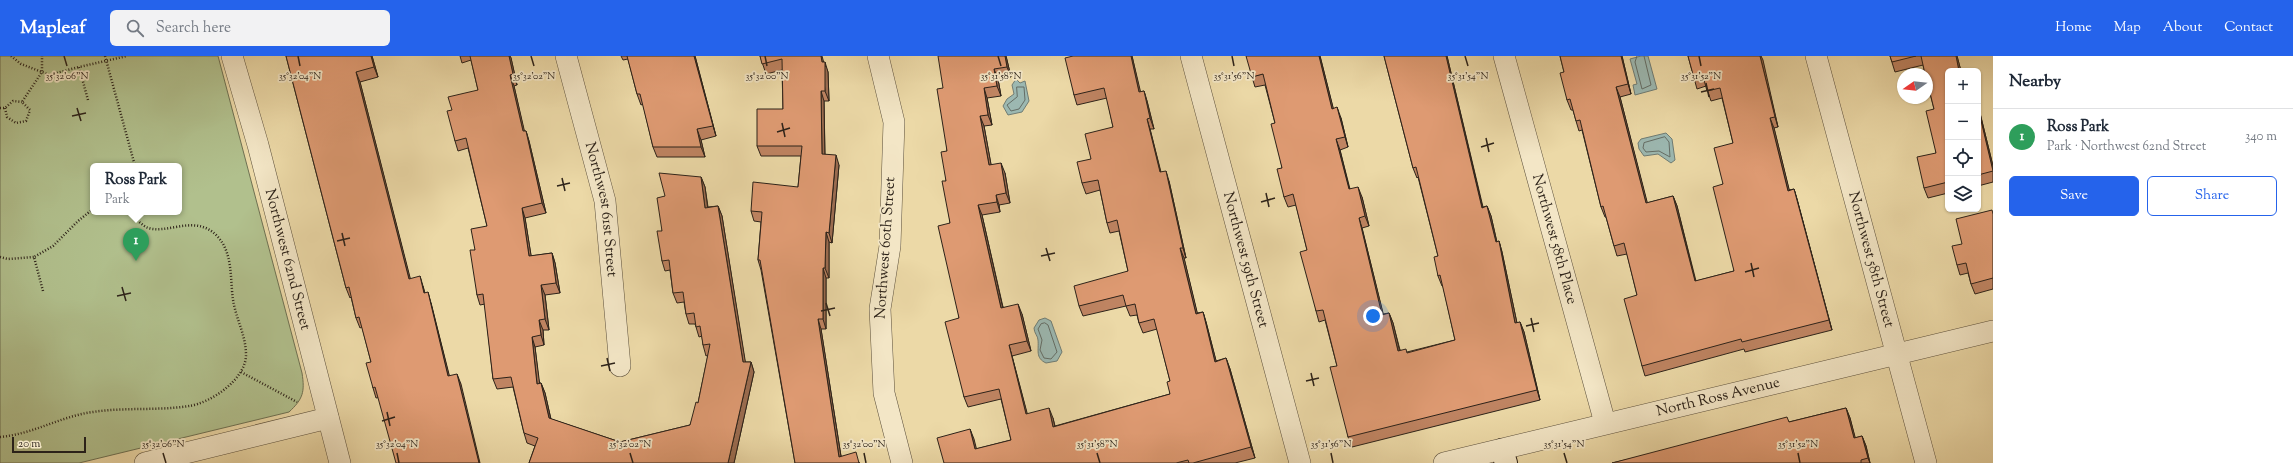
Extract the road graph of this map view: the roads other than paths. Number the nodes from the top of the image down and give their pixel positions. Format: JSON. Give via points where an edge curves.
{"nodes":[{"id":1,"x":232,"y":56,"type":"edge"},
{"id":2,"x":566,"y":56,"type":"edge"},
{"id":3,"x":878,"y":56,"type":"edge"},
{"id":4,"x":1191,"y":56,"type":"edge"},
{"id":5,"x":1504,"y":56,"type":"edge"},
{"id":6,"x":1816,"y":56,"type":"edge"},
{"id":7,"x":1993,"y":331,"type":"edge"},
{"id":8,"x":1898,"y":354,"type":"junction"},
{"id":9,"x":620,"y":366,"type":"dead end"},
{"id":10,"x":328,"y":418,"type":"junction"},
{"id":11,"x":1605,"y":423,"type":"junction"},
{"id":12,"x":1504,"y":456,"type":"edge"},
{"id":13,"x":144,"y":463,"type":"edge"},
{"id":14,"x":340,"y":463,"type":"edge"},
{"id":15,"x":902,"y":463,"type":"edge"},
{"id":16,"x":1300,"y":463,"type":"edge"},
{"id":17,"x":1444,"y":463,"type":"edge"},
{"id":18,"x":1926,"y":463,"type":"edge"}],
"edges":[{"from":1,"to":10,"type":"street","name":"Northwest 62nd Street","via":[[258,145]]},
{"from":2,"to":9,"type":"street","name":"Northwest 61st Street","via":[[605,201]]},
{"from":3,"to":15,"type":"street","name":"Northwest 60th Street","via":[[894,122],[890,246],[880,309],[884,393]]},
{"from":4,"to":16,"type":"street","name":"Northwest 59th Street"},
{"from":5,"to":11,"type":"street","name":"Northwest 58th Place"},
{"from":6,"to":8,"type":"street","name":"Northwest 58th Street"},
{"from":7,"to":8,"type":"street","name":"North Ross Avenue"},
{"from":8,"to":11,"type":"street","name":"North Ross Avenue"},
{"from":8,"to":18,"type":"street","name":"Northwest 58th Street"},
{"from":10,"to":13,"type":"street"},
{"from":10,"to":14,"type":"street","name":"Northwest 62nd Street"},
{"from":11,"to":12,"type":"street","name":"North Ross Avenue"},
{"from":12,"to":17,"type":"street","name":"North Ross Avenue"}]}
